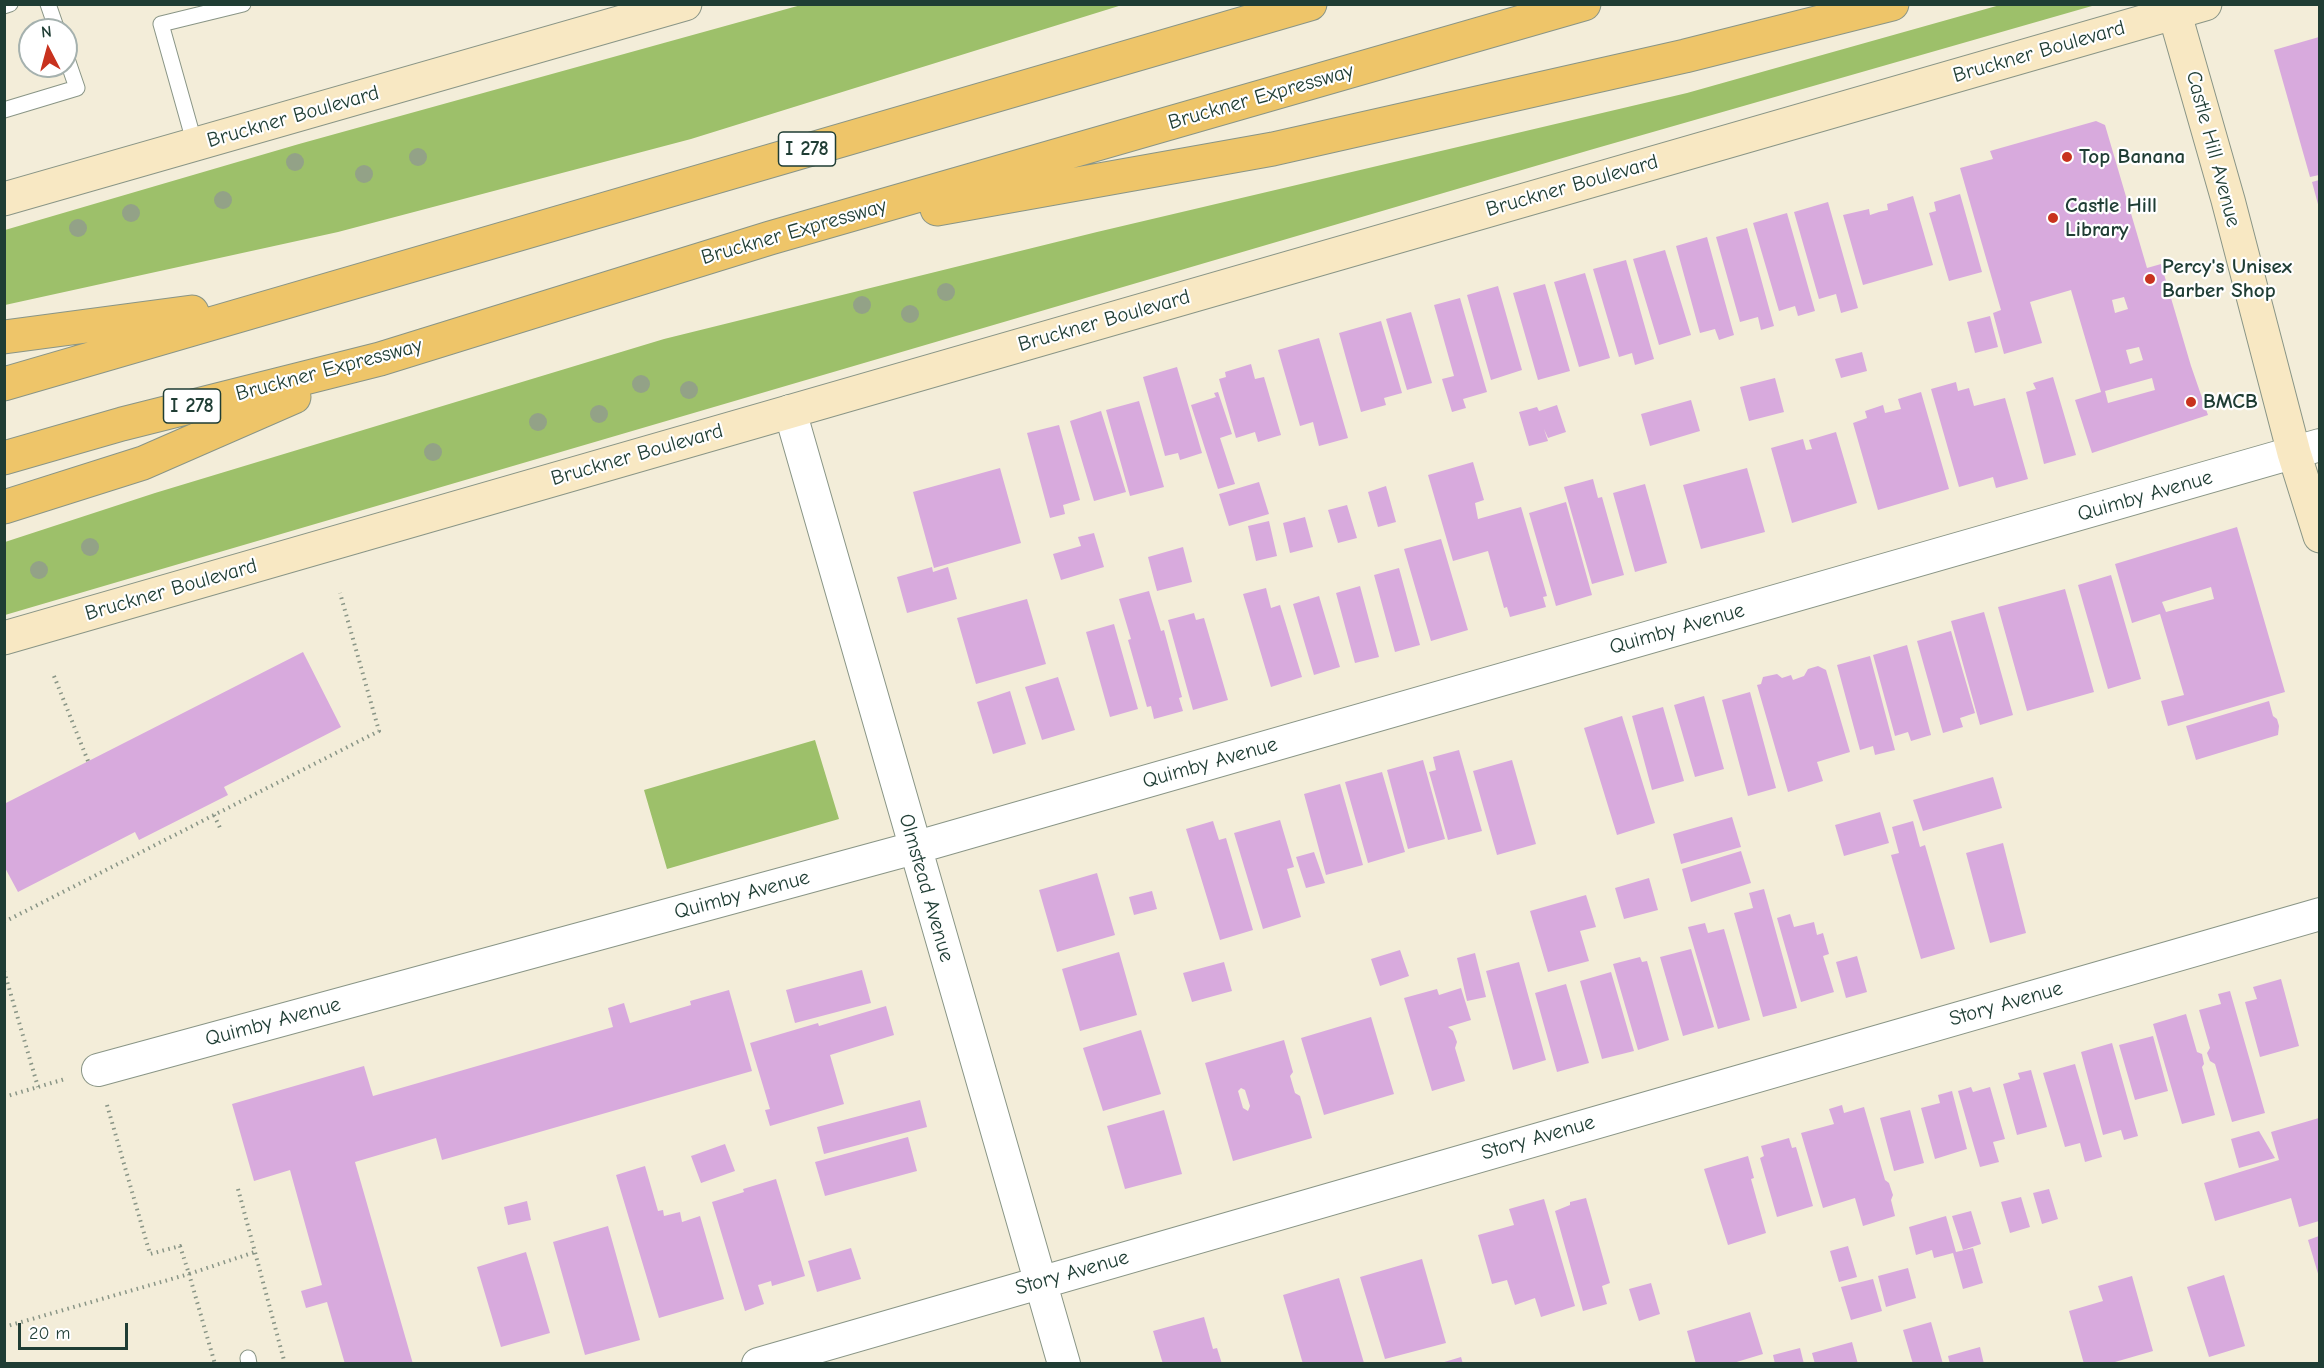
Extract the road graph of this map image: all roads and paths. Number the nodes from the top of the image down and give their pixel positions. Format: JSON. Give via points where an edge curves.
{"nodes":[{"id":1,"x":10,"y":4,"type":"edge"},
{"id":2,"x":243,"y":4,"type":"edge"},
{"id":3,"x":1310,"y":4,"type":"edge"},
{"id":4,"x":1584,"y":4,"type":"edge"},
{"id":5,"x":1892,"y":4,"type":"edge"},
{"id":6,"x":2205,"y":4,"type":"edge"},
{"id":7,"x":4,"y":6,"type":"edge"},
{"id":8,"x":678,"y":6,"type":"edge"},
{"id":9,"x":2173,"y":9,"type":"edge"},
{"id":10,"x":74,"y":78,"type":"edge"},
{"id":11,"x":4,"y":110,"type":"edge"},
{"id":12,"x":195,"y":145,"type":"junction"},
{"id":13,"x":4,"y":199,"type":"edge"},
{"id":14,"x":770,"y":238,"type":"junction"},
{"id":15,"x":304,"y":297,"type":"junction"},
{"id":16,"x":4,"y":337,"type":"edge"},
{"id":17,"x":380,"y":359,"type":"junction"},
{"id":18,"x":4,"y":384,"type":"edge"},
{"id":19,"x":790,"y":411,"type":"junction"},
{"id":20,"x":2307,"y":449,"type":"edge"},
{"id":21,"x":4,"y":458,"type":"edge"},
{"id":22,"x":4,"y":507,"type":"edge"},
{"id":23,"x":2319,"y":536,"type":"edge"},
{"id":24,"x":340,"y":593,"type":"dead end"},
{"id":25,"x":4,"y":638,"type":"edge"},
{"id":26,"x":54,"y":676,"type":"dead end"},
{"id":27,"x":88,"y":761,"type":"dead end"},
{"id":28,"x":214,"y":815,"type":"junction"},
{"id":29,"x":221,"y":830,"type":"dead end"},
{"id":30,"x":914,"y":848,"type":"junction"},
{"id":31,"x":2319,"y":914,"type":"edge"},
{"id":32,"x":4,"y":922,"type":"edge"},
{"id":33,"x":4,"y":971,"type":"edge"},
{"id":34,"x":98,"y":1070,"type":"joint"},
{"id":35,"x":38,"y":1087,"type":"junction"},
{"id":36,"x":4,"y":1097,"type":"edge"},
{"id":37,"x":107,"y":1105,"type":"dead end"},
{"id":38,"x":238,"y":1189,"type":"dead end"},
{"id":39,"x":255,"y":1252,"type":"junction"},
{"id":40,"x":189,"y":1274,"type":"junction"},
{"id":41,"x":1040,"y":1282,"type":"junction"},
{"id":42,"x":4,"y":1327,"type":"edge"},
{"id":43,"x":215,"y":1364,"type":"edge"},
{"id":44,"x":285,"y":1364,"type":"edge"},
{"id":45,"x":758,"y":1364,"type":"edge"},
{"id":46,"x":1064,"y":1364,"type":"edge"}],
"edges":[{"from":1,"to":7,"type":"lane"},
{"from":2,"to":12,"type":"lane","via":[[161,24]]},
{"from":3,"to":15,"type":"highway","number":"I 278"},
{"from":4,"to":14,"type":"highway","name":"Bruckner Expressway","number":"I 278"},
{"from":5,"to":14,"type":"highway","via":[[1273,149]]},
{"from":6,"to":9,"type":"main road","name":"Bruckner Boulevard"},
{"from":8,"to":12,"type":"main road","name":"Bruckner Boulevard"},
{"from":9,"to":19,"type":"main road","name":"Bruckner Boulevard"},
{"from":9,"to":20,"type":"main road","name":"Castle Hill Avenue","via":[[2231,211]]},
{"from":10,"to":11,"type":"lane","via":[[77,88]]},
{"from":12,"to":13,"type":"main road","name":"Bruckner Boulevard"},
{"from":14,"to":17,"type":"highway","name":"Bruckner Expressway","number":"I 278"},
{"from":15,"to":16,"type":"highway"},
{"from":15,"to":18,"type":"highway","number":"I 278"},
{"from":17,"to":21,"type":"highway","name":"Bruckner Expressway","number":"I 278"},
{"from":17,"to":22,"type":"highway","via":[[143,463]]},
{"from":19,"to":25,"type":"main road","name":"Bruckner Boulevard"},
{"from":19,"to":30,"type":"street","name":"Olmstead Avenue"},
{"from":20,"to":23,"type":"main road","name":"Castle Hill Avenue"},
{"from":20,"to":30,"type":"street","name":"Quimby Avenue"},
{"from":24,"to":28,"type":"path","via":[[379,731]]},
{"from":26,"to":27,"type":"path"},
{"from":28,"to":29,"type":"path"},
{"from":28,"to":32,"type":"path"},
{"from":30,"to":34,"type":"street","name":"Quimby Avenue"},
{"from":30,"to":41,"type":"street","name":"Olmstead Avenue"},
{"from":31,"to":41,"type":"street","name":"Story Avenue"},
{"from":33,"to":35,"type":"path"},
{"from":34,"to":35,"type":"path"},
{"from":35,"to":36,"type":"path"},
{"from":37,"to":40,"type":"path","via":[[150,1254],[180,1246]]},
{"from":38,"to":39,"type":"path"},
{"from":39,"to":40,"type":"path"},
{"from":39,"to":44,"type":"path"},
{"from":40,"to":42,"type":"path"},
{"from":40,"to":43,"type":"path"},
{"from":41,"to":45,"type":"street","name":"Story Avenue"},
{"from":41,"to":46,"type":"street","name":"Olmstead Avenue"}]}
